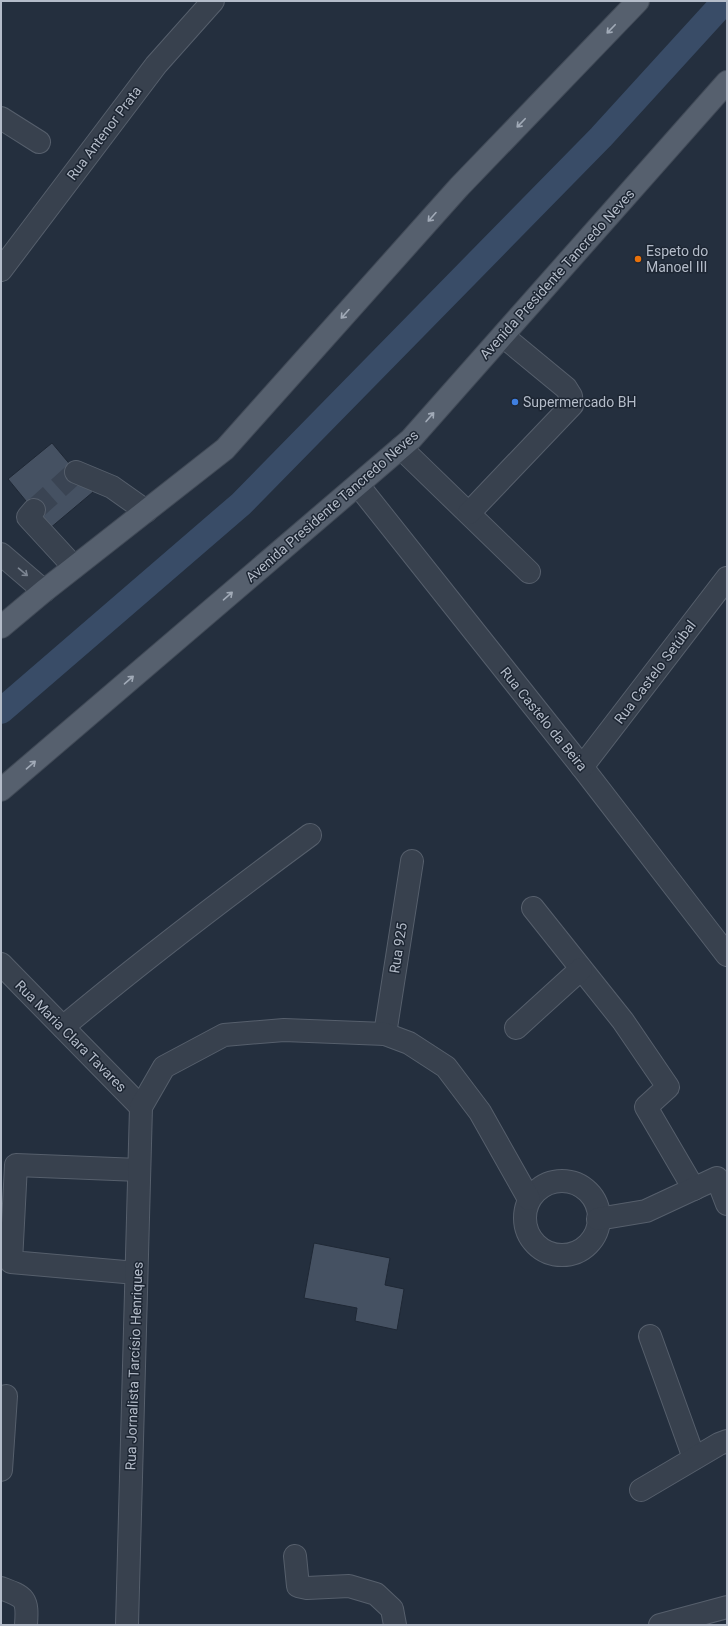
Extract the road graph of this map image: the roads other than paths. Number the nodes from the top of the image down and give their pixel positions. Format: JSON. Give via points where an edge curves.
{"nodes":[{"id":1,"x":213,"y":1,"type":"edge"},
{"id":2,"x":638,"y":1,"type":"edge"},
{"id":3,"x":727,"y":82,"type":"edge"},
{"id":4,"x":1,"y":118,"type":"edge"},
{"id":5,"x":39,"y":142,"type":"dead end"},
{"id":6,"x":1,"y":270,"type":"edge"},
{"id":7,"x":503,"y":336,"type":"junction"},
{"id":8,"x":401,"y":448,"type":"junction"},
{"id":9,"x":76,"y":472,"type":"dead end"},
{"id":10,"x":358,"y":486,"type":"junction"},
{"id":11,"x":34,"y":510,"type":"dead end"},
{"id":12,"x":146,"y":511,"type":"junction"},
{"id":13,"x":468,"y":513,"type":"junction"},
{"id":14,"x":1,"y":554,"type":"edge"},
{"id":15,"x":74,"y":567,"type":"junction"},
{"id":16,"x":529,"y":572,"type":"dead end"},
{"id":17,"x":727,"y":578,"type":"edge"},
{"id":18,"x":44,"y":590,"type":"junction"},
{"id":19,"x":1,"y":627,"type":"edge"},
{"id":20,"x":582,"y":767,"type":"junction"},
{"id":21,"x":1,"y":790,"type":"edge"},
{"id":22,"x":310,"y":835,"type":"dead end"},
{"id":23,"x":412,"y":861,"type":"dead end"},
{"id":24,"x":533,"y":908,"type":"dead end"},
{"id":25,"x":727,"y":955,"type":"edge"},
{"id":26,"x":1,"y":964,"type":"edge"},
{"id":27,"x":581,"y":969,"type":"junction"},
{"id":28,"x":63,"y":1027,"type":"junction"},
{"id":29,"x":516,"y":1028,"type":"dead end"},
{"id":30,"x":385,"y":1034,"type":"junction"},
{"id":31,"x":141,"y":1107,"type":"junction"},
{"id":32,"x":139,"y":1170,"type":"junction"},
{"id":33,"x":694,"y":1188,"type":"junction"},
{"id":34,"x":529,"y":1199,"type":"junction"},
{"id":35,"x":727,"y":1204,"type":"edge"},
{"id":36,"x":598,"y":1219,"type":"junction"},
{"id":37,"x":136,"y":1274,"type":"junction"},
{"id":38,"x":650,"y":1336,"type":"dead end"},
{"id":39,"x":6,"y":1396,"type":"dead end"},
{"id":40,"x":727,"y":1441,"type":"edge"},
{"id":41,"x":694,"y":1458,"type":"junction"},
{"id":42,"x":1,"y":1470,"type":"edge"},
{"id":43,"x":641,"y":1490,"type":"dead end"},
{"id":44,"x":295,"y":1556,"type":"dead end"},
{"id":45,"x":1,"y":1588,"type":"edge"},
{"id":46,"x":727,"y":1607,"type":"edge"},
{"id":47,"x":26,"y":1625,"type":"edge"},
{"id":48,"x":127,"y":1625,"type":"edge"},
{"id":49,"x":395,"y":1625,"type":"edge"},
{"id":50,"x":660,"y":1625,"type":"edge"}],
"edges":[{"from":1,"to":6,"type":"street","name":"Rua Antenor Prata","via":[[156,65]]},
{"from":2,"to":12,"type":"main road","one_way":true,"via":[[459,188],[225,449]]},
{"from":3,"to":7,"type":"main road","name":"Avenida Presidente Tancredo Neves"},
{"from":4,"to":5,"type":"street"},
{"from":8,"to":7,"type":"main road","name":"Avenida Presidente Tancredo Neves","one_way":true},
{"from":7,"to":13,"type":"street","via":[[566,388],[571,396],[572,405]]},
{"from":8,"to":10,"type":"main road","name":"Avenida Presidente Tancredo Neves"},
{"from":8,"to":13,"type":"street"},
{"from":9,"to":12,"type":"street","via":[[112,487]]},
{"from":10,"to":20,"type":"street","name":"Rua Castelo da Beira"},
{"from":21,"to":10,"type":"main road","name":"Avenida Presidente Tancredo Neves","one_way":true},
{"from":11,"to":15,"type":"street","via":[[28,517]]},
{"from":12,"to":15,"type":"main road"},
{"from":13,"to":16,"type":"street"},
{"from":14,"to":18,"type":"street","one_way":true},
{"from":15,"to":18,"type":"main road"},
{"from":17,"to":20,"type":"street","name":"Rua Castelo Setúbal"},
{"from":18,"to":19,"type":"main road"},
{"from":20,"to":25,"type":"street","name":"Rua Castelo da Beira"},
{"from":22,"to":28,"type":"street","via":[[206,912]]},
{"from":23,"to":30,"type":"street","name":"Rua 925"},
{"from":24,"to":27,"type":"street"},
{"from":26,"to":28,"type":"street","name":"Rua Maria Clara Tavares"},
{"from":27,"to":29,"type":"street"},
{"from":27,"to":33,"type":"street","via":[[622,1021],[668,1087],[646,1107]]},
{"from":28,"to":31,"type":"street","name":"Rua Maria Clara Tavares"},
{"from":30,"to":31,"type":"street","via":[[284,1030],[224,1035],[164,1067]]},
{"from":30,"to":34,"type":"street","via":[[410,1043],[446,1067],[480,1112]]},
{"from":31,"to":32,"type":"street","name":"Rua Jornalista Tarcísio Henriques"},
{"from":32,"to":37,"type":"street","name":"Rua Jornalista Tarcísio Henriques"},
{"from":32,"to":37,"type":"street","via":[[16,1165],[11,1262]]},
{"from":33,"to":35,"type":"street","via":[[717,1178]]},
{"from":33,"to":36,"type":"street","via":[[646,1212]]},
{"from":34,"to":36,"type":"street","via":[[544,1184],[565,1180],[585,1188],[597,1205]]},
{"from":34,"to":36,"type":"street","via":[[524,1220],[531,1240],[548,1253],[569,1254],[588,1245],[598,1227]]},
{"from":37,"to":48,"type":"street","name":"Rua Jornalista Tarcísio Henriques"},
{"from":38,"to":41,"type":"street"},
{"from":39,"to":42,"type":"street"},
{"from":40,"to":41,"type":"street"},
{"from":41,"to":43,"type":"street"},
{"from":44,"to":49,"type":"street","via":[[298,1586],[349,1586],[376,1594],[392,1609]]},
{"from":45,"to":47,"type":"street","via":[[20,1595],[28,1606]]},
{"from":46,"to":50,"type":"street"}]}
